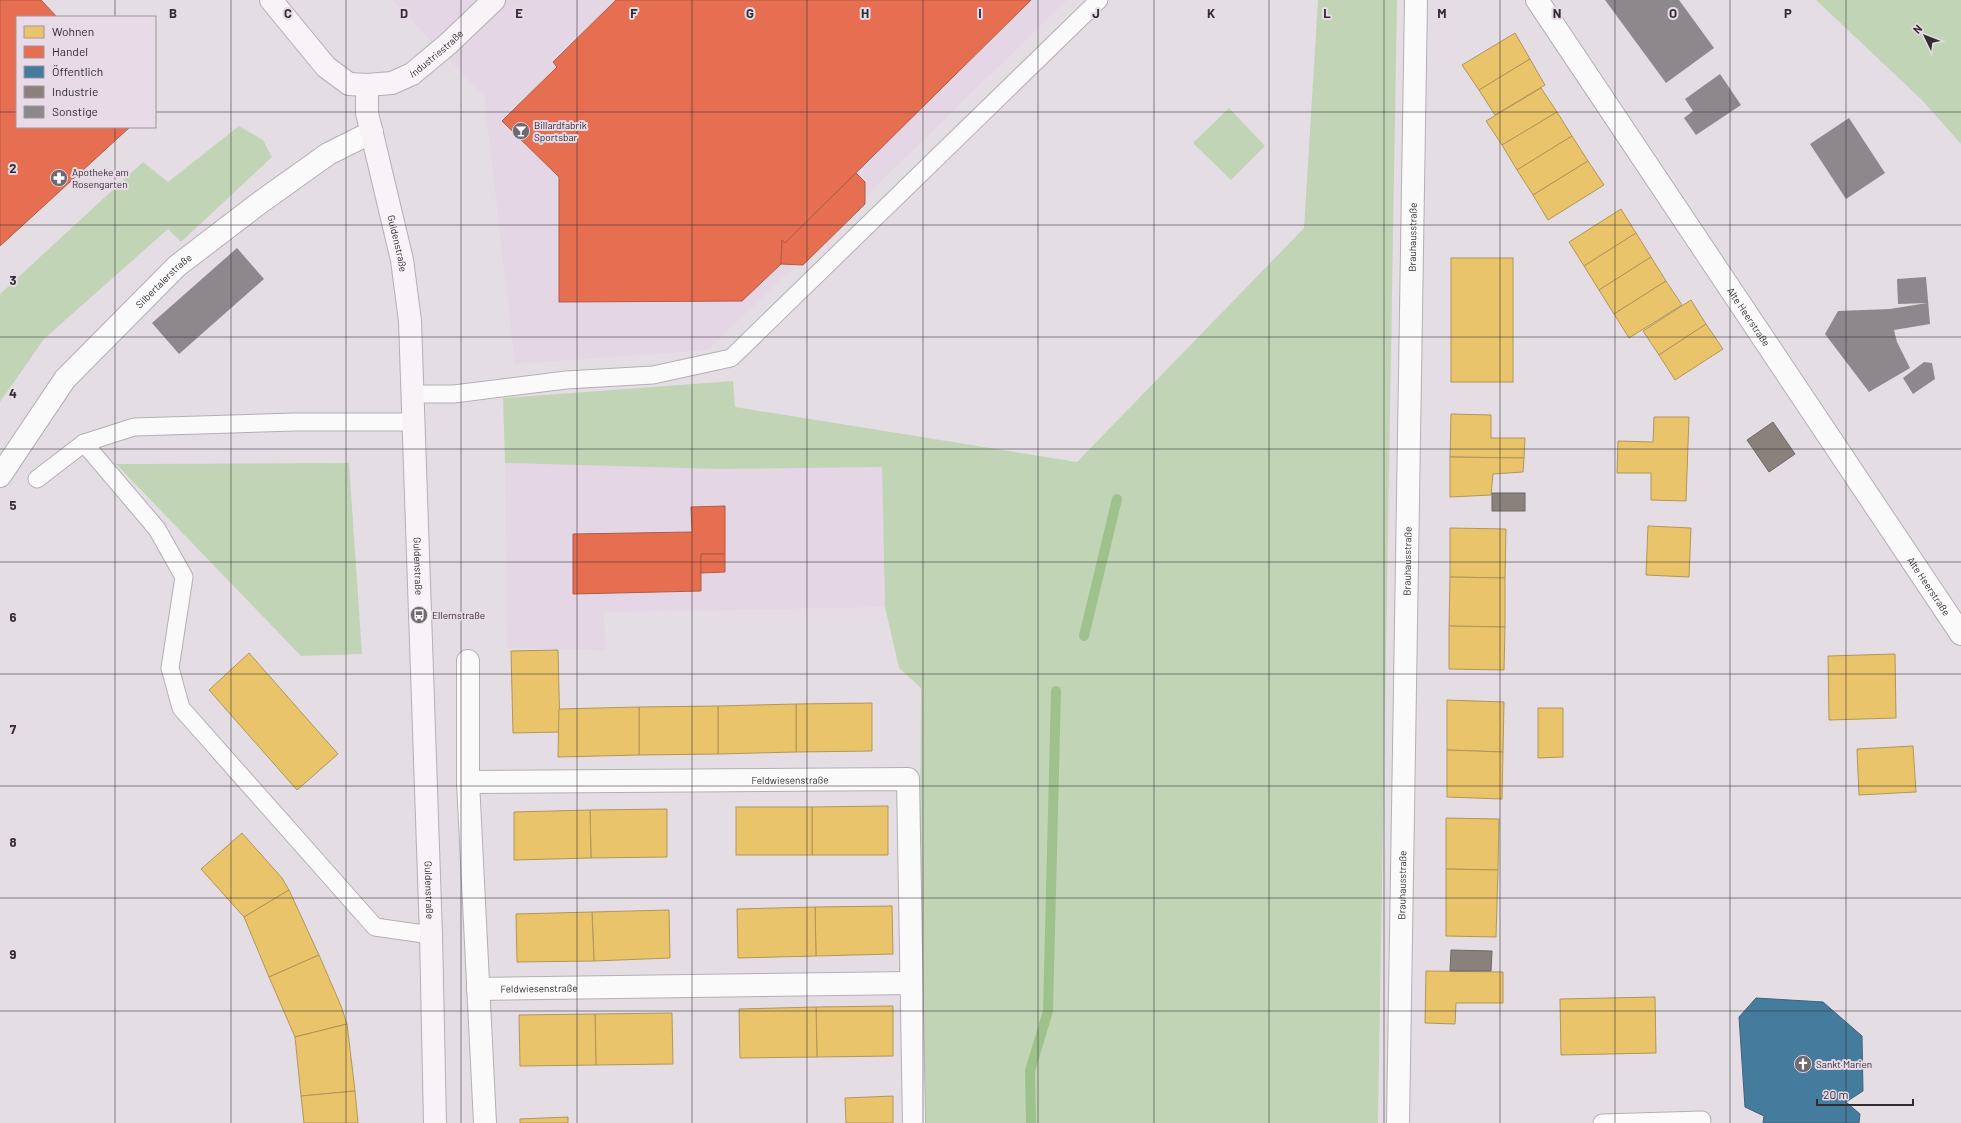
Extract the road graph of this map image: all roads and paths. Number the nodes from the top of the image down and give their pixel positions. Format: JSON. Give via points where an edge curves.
{"nodes":[{"id":1,"x":271,"y":0,"type":"edge"},
{"id":2,"x":494,"y":0,"type":"edge"},
{"id":3,"x":1099,"y":0,"type":"edge"},
{"id":4,"x":1416,"y":0,"type":"edge"},
{"id":5,"x":1537,"y":0,"type":"edge"},
{"id":6,"x":367,"y":85,"type":"junction"},
{"id":7,"x":372,"y":132,"type":"junction"},
{"id":8,"x":413,"y":394,"type":"junction"},
{"id":9,"x":414,"y":422,"type":"junction"},
{"id":10,"x":84,"y":443,"type":"junction"},
{"id":11,"x":0,"y":476,"type":"edge"},
{"id":12,"x":37,"y":479,"type":"dead end"},
{"id":13,"x":1961,"y":634,"type":"edge"},
{"id":14,"x":468,"y":661,"type":"dead end"},
{"id":15,"x":468,"y":782,"type":"junction"},
{"id":16,"x":431,"y":935,"type":"junction"},
{"id":17,"x":911,"y":984,"type":"junction"},
{"id":18,"x":478,"y":989,"type":"junction"},
{"id":19,"x":1702,"y":1120,"type":"dead end"},
{"id":20,"x":435,"y":1123,"type":"edge"},
{"id":21,"x":485,"y":1123,"type":"edge"},
{"id":22,"x":914,"y":1123,"type":"edge"},
{"id":23,"x":1398,"y":1123,"type":"edge"},
{"id":24,"x":1602,"y":1123,"type":"edge"}],
"edges":[{"from":1,"to":6,"type":"street","name":"Industriestraße","via":[[326,67],[349,84]]},
{"from":2,"to":6,"type":"street","name":"Industriestraße","via":[[412,74],[392,83]]},
{"from":3,"to":8,"type":"lane","via":[[731,358],[653,375],[566,380],[454,394]]},
{"from":4,"to":23,"type":"street","name":"Brauhausstraße"},
{"from":5,"to":13,"type":"street","name":"Alte Heerstraße"},
{"from":6,"to":7,"type":"street","name":"Guldenstraße","via":[[367,113]]},
{"from":7,"to":8,"type":"street","name":"Guldenstraße","via":[[402,260],[410,322]]},
{"from":7,"to":11,"type":"street","name":"Silbertalerstraße","via":[[328,154],[177,266],[65,379]]},
{"from":8,"to":9,"type":"street","name":"Guldenstraße"},
{"from":9,"to":10,"type":"lane","via":[[294,422],[134,427]]},
{"from":9,"to":16,"type":"street","name":"Guldenstraße"},
{"from":10,"to":12,"type":"lane"},
{"from":10,"to":16,"type":"lane","via":[[157,529],[184,577],[170,668],[181,708],[375,927]]},
{"from":14,"to":15,"type":"street"},
{"from":15,"to":17,"type":"street","name":"Feldwiesenstraße","via":[[908,779]]},
{"from":15,"to":18,"type":"street"},
{"from":16,"to":20,"type":"street","name":"Guldenstraße"},
{"from":17,"to":18,"type":"street","name":"Feldwiesenstraße"},
{"from":17,"to":22,"type":"street","name":"Feldwiesenstraße"},
{"from":18,"to":21,"type":"street"},
{"from":19,"to":24,"type":"lane"}]}
